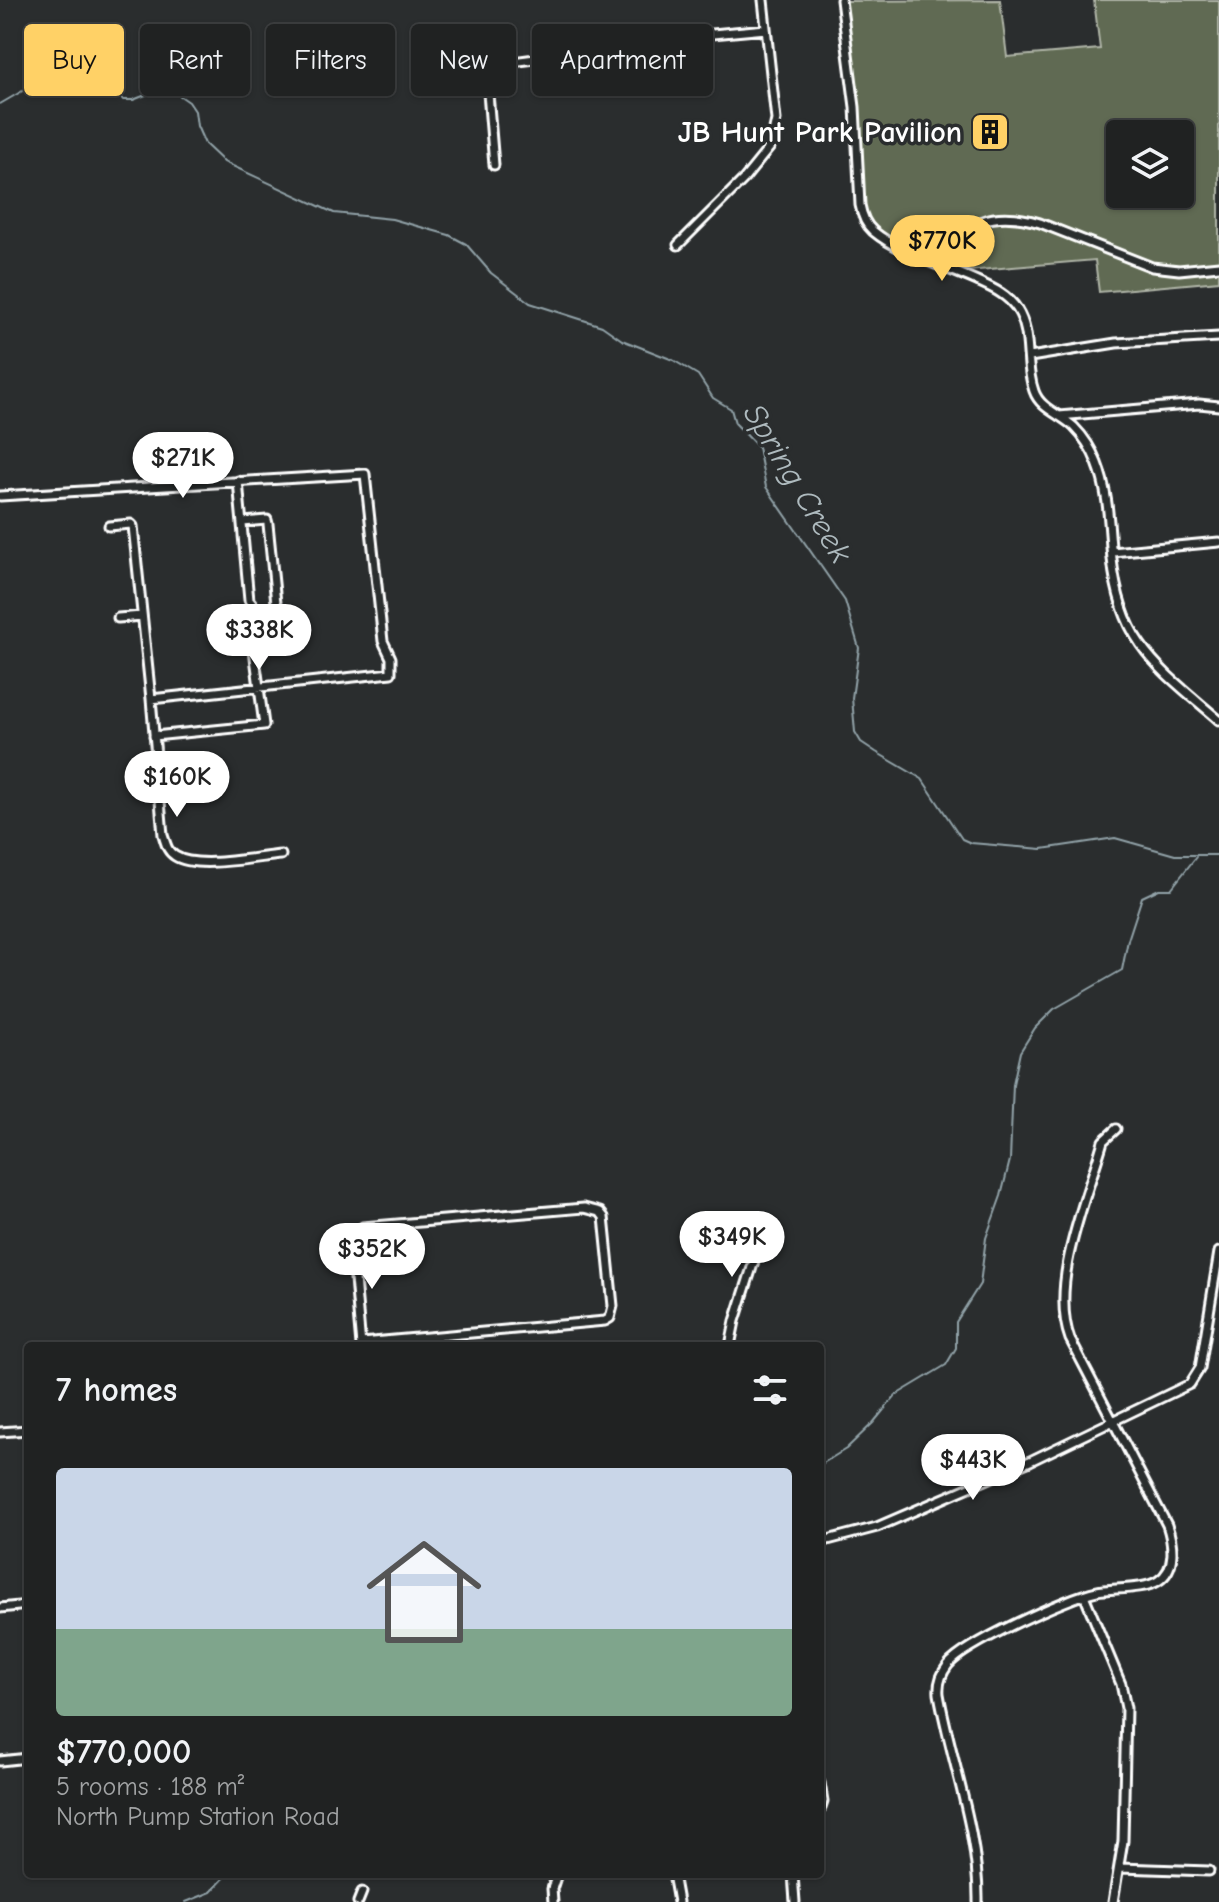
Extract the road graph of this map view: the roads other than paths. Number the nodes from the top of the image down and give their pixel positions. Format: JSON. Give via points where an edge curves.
{"nodes":[{"id":1,"x":763,"y":0,"type":"edge"},
{"id":2,"x":841,"y":0,"type":"edge"},
{"id":3,"x":766,"y":29,"type":"junction"},
{"id":4,"x":494,"y":165,"type":"dead end"},
{"id":5,"x":678,"y":245,"type":"dead end"},
{"id":6,"x":943,"y":266,"type":"junction"},
{"id":7,"x":1219,"y":266,"type":"edge"},
{"id":8,"x":1219,"y":337,"type":"edge"},
{"id":9,"x":1030,"y":357,"type":"junction"},
{"id":10,"x":1219,"y":406,"type":"edge"},
{"id":11,"x":1059,"y":416,"type":"junction"},
{"id":12,"x":238,"y":481,"type":"junction"},
{"id":13,"x":0,"y":496,"type":"edge"},
{"id":14,"x":242,"y":522,"type":"junction"},
{"id":15,"x":109,"y":526,"type":"dead end"},
{"id":16,"x":1219,"y":542,"type":"edge"},
{"id":17,"x":1112,"y":552,"type":"junction"},
{"id":18,"x":142,"y":616,"type":"junction"},
{"id":19,"x":118,"y":618,"type":"dead end"},
{"id":20,"x":264,"y":619,"type":"junction"},
{"id":21,"x":259,"y":688,"type":"junction"},
{"id":22,"x":151,"y":699,"type":"junction"},
{"id":23,"x":1219,"y":720,"type":"edge"},
{"id":24,"x":154,"y":736,"type":"junction"},
{"id":25,"x":281,"y":855,"type":"dead end"},
{"id":26,"x":1116,"y":1129,"type":"dead end"},
{"id":27,"x":767,"y":1220,"type":"dead end"},
{"id":28,"x":1219,"y":1252,"type":"edge"},
{"id":29,"x":361,"y":1342,"type":"edge"},
{"id":30,"x":383,"y":1342,"type":"edge"},
{"id":31,"x":731,"y":1342,"type":"edge"},
{"id":32,"x":1112,"y":1423,"type":"junction"},
{"id":33,"x":24,"y":1430,"type":"edge"},
{"id":34,"x":0,"y":1432,"type":"edge"},
{"id":35,"x":824,"y":1541,"type":"edge"},
{"id":36,"x":1084,"y":1595,"type":"junction"},
{"id":37,"x":24,"y":1605,"type":"edge"},
{"id":38,"x":0,"y":1608,"type":"edge"},
{"id":39,"x":24,"y":1758,"type":"edge"},
{"id":40,"x":0,"y":1761,"type":"edge"},
{"id":41,"x":1120,"y":1868,"type":"junction"},
{"id":42,"x":1209,"y":1871,"type":"dead end"},
{"id":43,"x":556,"y":1878,"type":"edge"},
{"id":44,"x":674,"y":1878,"type":"edge"},
{"id":45,"x":793,"y":1878,"type":"edge"},
{"id":46,"x":362,"y":1892,"type":"dead end"},
{"id":47,"x":358,"y":1902,"type":"edge"},
{"id":48,"x":553,"y":1902,"type":"edge"},
{"id":49,"x":678,"y":1902,"type":"edge"},
{"id":50,"x":795,"y":1902,"type":"edge"},
{"id":51,"x":978,"y":1902,"type":"edge"},
{"id":52,"x":1113,"y":1902,"type":"edge"}],
"edges":[{"from":1,"to":3,"type":"street"},
{"from":2,"to":6,"type":"street","via":[[863,219],[889,242]]},
{"from":3,"to":4,"type":"street","via":[[595,45],[565,55],[497,64],[487,81]]},
{"from":3,"to":5,"type":"street","via":[[776,120],[770,147]]},
{"from":6,"to":7,"type":"street","via":[[961,234],[1003,216],[1040,223],[1152,267]]},
{"from":6,"to":9,"type":"street","via":[[1004,294],[1015,305]]},
{"from":8,"to":9,"type":"street","via":[[1116,343]]},
{"from":9,"to":11,"type":"street","via":[[1035,394]]},
{"from":10,"to":11,"type":"street"},
{"from":11,"to":17,"type":"street","via":[[1087,443],[1096,461]]},
{"from":12,"to":13,"type":"street"},
{"from":12,"to":14,"type":"street"},
{"from":12,"to":21,"type":"street","via":[[365,474],[383,641],[391,658],[388,675]]},
{"from":14,"to":20,"type":"street","via":[[249,600]]},
{"from":14,"to":20,"type":"street","via":[[268,524],[277,613]]},
{"from":15,"to":18,"type":"street","via":[[133,526]]},
{"from":16,"to":17,"type":"street"},
{"from":17,"to":23,"type":"street","via":[[1120,603],[1141,648]]},
{"from":18,"to":19,"type":"street"},
{"from":18,"to":22,"type":"street"},
{"from":20,"to":21,"type":"street","via":[[264,636],[254,650]]},
{"from":21,"to":22,"type":"street"},
{"from":21,"to":24,"type":"street","via":[[264,725]]},
{"from":22,"to":24,"type":"street"},
{"from":24,"to":25,"type":"street","via":[[163,835],[176,857],[199,862]]},
{"from":26,"to":32,"type":"street","via":[[1103,1141],[1068,1260],[1063,1300],[1065,1327]]},
{"from":27,"to":31,"type":"street"},
{"from":28,"to":32,"type":"street","via":[[1195,1380]]},
{"from":29,"to":30,"type":"street","via":[[355,1232],[372,1225],[584,1208],[600,1212],[606,1224],[610,1318]]},
{"from":32,"to":35,"type":"street","via":[[877,1527]]},
{"from":32,"to":36,"type":"street","via":[[1167,1525],[1171,1559],[1163,1576],[1151,1584]]},
{"from":33,"to":34,"type":"street"},
{"from":36,"to":41,"type":"street","via":[[1126,1708]]},
{"from":36,"to":51,"type":"street","via":[[960,1654],[941,1675],[939,1694],[960,1780]]},
{"from":37,"to":38,"type":"street"},
{"from":39,"to":40,"type":"street"},
{"from":41,"to":42,"type":"street"},
{"from":41,"to":52,"type":"street"},
{"from":43,"to":48,"type":"street"},
{"from":44,"to":49,"type":"street"},
{"from":45,"to":50,"type":"street"},
{"from":46,"to":47,"type":"street"}]}
